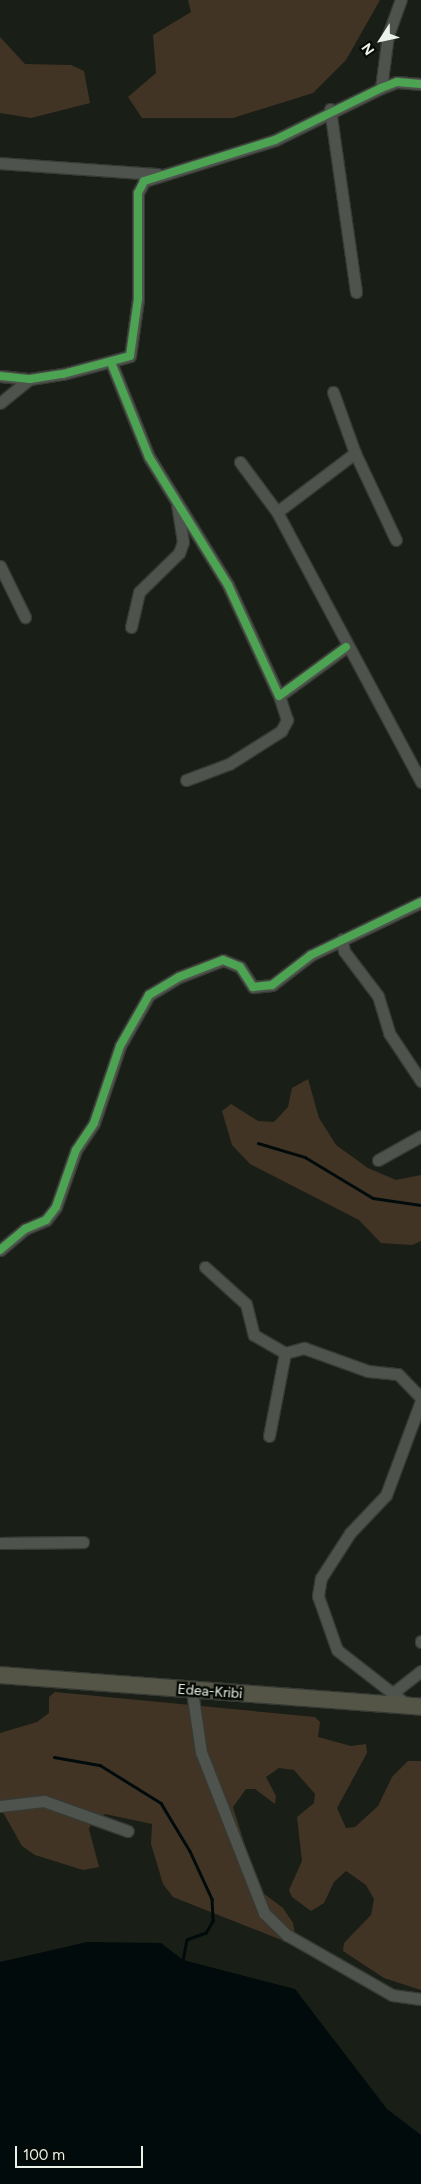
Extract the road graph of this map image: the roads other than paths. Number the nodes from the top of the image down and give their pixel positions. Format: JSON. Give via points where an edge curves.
{"nodes":[{"id":1,"x":401,"y":0,"type":"edge"},
{"id":2,"x":421,"y":84,"type":"edge"},
{"id":3,"x":381,"y":88,"type":"junction"},
{"id":4,"x":330,"y":110,"type":"junction"},
{"id":5,"x":0,"y":163,"type":"edge"},
{"id":6,"x":165,"y":175,"type":"junction"},
{"id":7,"x":356,"y":292,"type":"dead end"},
{"id":8,"x":112,"y":365,"type":"junction"},
{"id":9,"x":0,"y":376,"type":"edge"},
{"id":10,"x":30,"y":379,"type":"junction"},
{"id":11,"x":333,"y":392,"type":"dead end"},
{"id":12,"x":0,"y":403,"type":"edge"},
{"id":13,"x":355,"y":453,"type":"junction"},
{"id":14,"x":240,"y":462,"type":"dead end"},
{"id":15,"x":174,"y":496,"type":"junction"},
{"id":16,"x":277,"y":512,"type":"junction"},
{"id":17,"x":396,"y":540,"type":"dead end"},
{"id":18,"x":0,"y":566,"type":"edge"},
{"id":19,"x":25,"y":617,"type":"dead end"},
{"id":20,"x":131,"y":627,"type":"dead end"},
{"id":21,"x":346,"y":647,"type":"junction"},
{"id":22,"x":279,"y":696,"type":"junction"},
{"id":23,"x":186,"y":780,"type":"dead end"},
{"id":24,"x":421,"y":782,"type":"edge"},
{"id":25,"x":421,"y":902,"type":"edge"},
{"id":26,"x":342,"y":939,"type":"junction"},
{"id":27,"x":421,"y":1081,"type":"edge"},
{"id":28,"x":421,"y":1136,"type":"edge"},
{"id":29,"x":378,"y":1160,"type":"dead end"},
{"id":30,"x":0,"y":1250,"type":"edge"},
{"id":31,"x":205,"y":1267,"type":"dead end"},
{"id":32,"x":285,"y":1353,"type":"junction"},
{"id":33,"x":417,"y":1387,"type":"edge"},
{"id":34,"x":421,"y":1399,"type":"edge"},
{"id":35,"x":269,"y":1436,"type":"dead end"},
{"id":36,"x":83,"y":1542,"type":"dead end"},
{"id":37,"x":0,"y":1543,"type":"edge"},
{"id":38,"x":421,"y":1671,"type":"edge"},
{"id":39,"x":0,"y":1676,"type":"edge"},
{"id":40,"x":192,"y":1691,"type":"junction"},
{"id":41,"x":394,"y":1692,"type":"junction"},
{"id":42,"x":415,"y":1707,"type":"edge"},
{"id":43,"x":0,"y":1806,"type":"edge"},
{"id":44,"x":128,"y":1831,"type":"dead end"},
{"id":45,"x":421,"y":1999,"type":"edge"}],
"edges":[{"from":1,"to":3,"type":"street","via":[[388,35]]},
{"from":2,"to":3,"type":"street","via":[[397,82]]},
{"from":3,"to":4,"type":"street"},
{"from":4,"to":6,"type":"street","via":[[275,140]]},
{"from":4,"to":7,"type":"street"},
{"from":5,"to":6,"type":"street"},
{"from":6,"to":8,"type":"street","via":[[144,181],[138,193],[133,351]]},
{"from":8,"to":10,"type":"street"},
{"from":8,"to":15,"type":"street","via":[[131,421]]},
{"from":9,"to":10,"type":"street"},
{"from":10,"to":12,"type":"street"},
{"from":11,"to":13,"type":"street"},
{"from":13,"to":16,"type":"street"},
{"from":13,"to":17,"type":"street"},
{"from":14,"to":16,"type":"street"},
{"from":15,"to":20,"type":"street","via":[[183,542],[178,553],[139,592]]},
{"from":15,"to":22,"type":"street","via":[[228,585]]},
{"from":16,"to":21,"type":"street"},
{"from":18,"to":19,"type":"street"},
{"from":21,"to":22,"type":"street"},
{"from":21,"to":24,"type":"street"},
{"from":22,"to":23,"type":"street","via":[[287,720],[281,731],[229,764]]},
{"from":25,"to":26,"type":"street"},
{"from":26,"to":27,"type":"street","via":[[348,957],[378,996],[389,1033]]},
{"from":26,"to":30,"type":"street","via":[[311,955],[285,978],[259,988],[249,983],[234,961],[223,960],[180,976],[149,995],[120,1046],[94,1123],[76,1150],[56,1207],[46,1220],[25,1229]]},
{"from":28,"to":29,"type":"street"},
{"from":31,"to":32,"type":"street","via":[[246,1304],[254,1335]]},
{"from":32,"to":33,"type":"street","via":[[315,1350],[368,1371],[398,1374]]},
{"from":32,"to":35,"type":"street"},
{"from":33,"to":34,"type":"street"},
{"from":34,"to":41,"type":"street","via":[[386,1495],[350,1533],[321,1578],[318,1596],[321,1615],[337,1650]]},
{"from":36,"to":37,"type":"street"},
{"from":38,"to":41,"type":"street"},
{"from":39,"to":40,"type":"highway","name":"Edea-Kribi"},
{"from":40,"to":42,"type":"highway","name":"Edea-Kribi"},
{"from":40,"to":45,"type":"street","via":[[201,1752],[264,1913],[287,1935],[392,1995]]},
{"from":41,"to":42,"type":"street"},
{"from":43,"to":44,"type":"street","via":[[44,1800]]}]}
